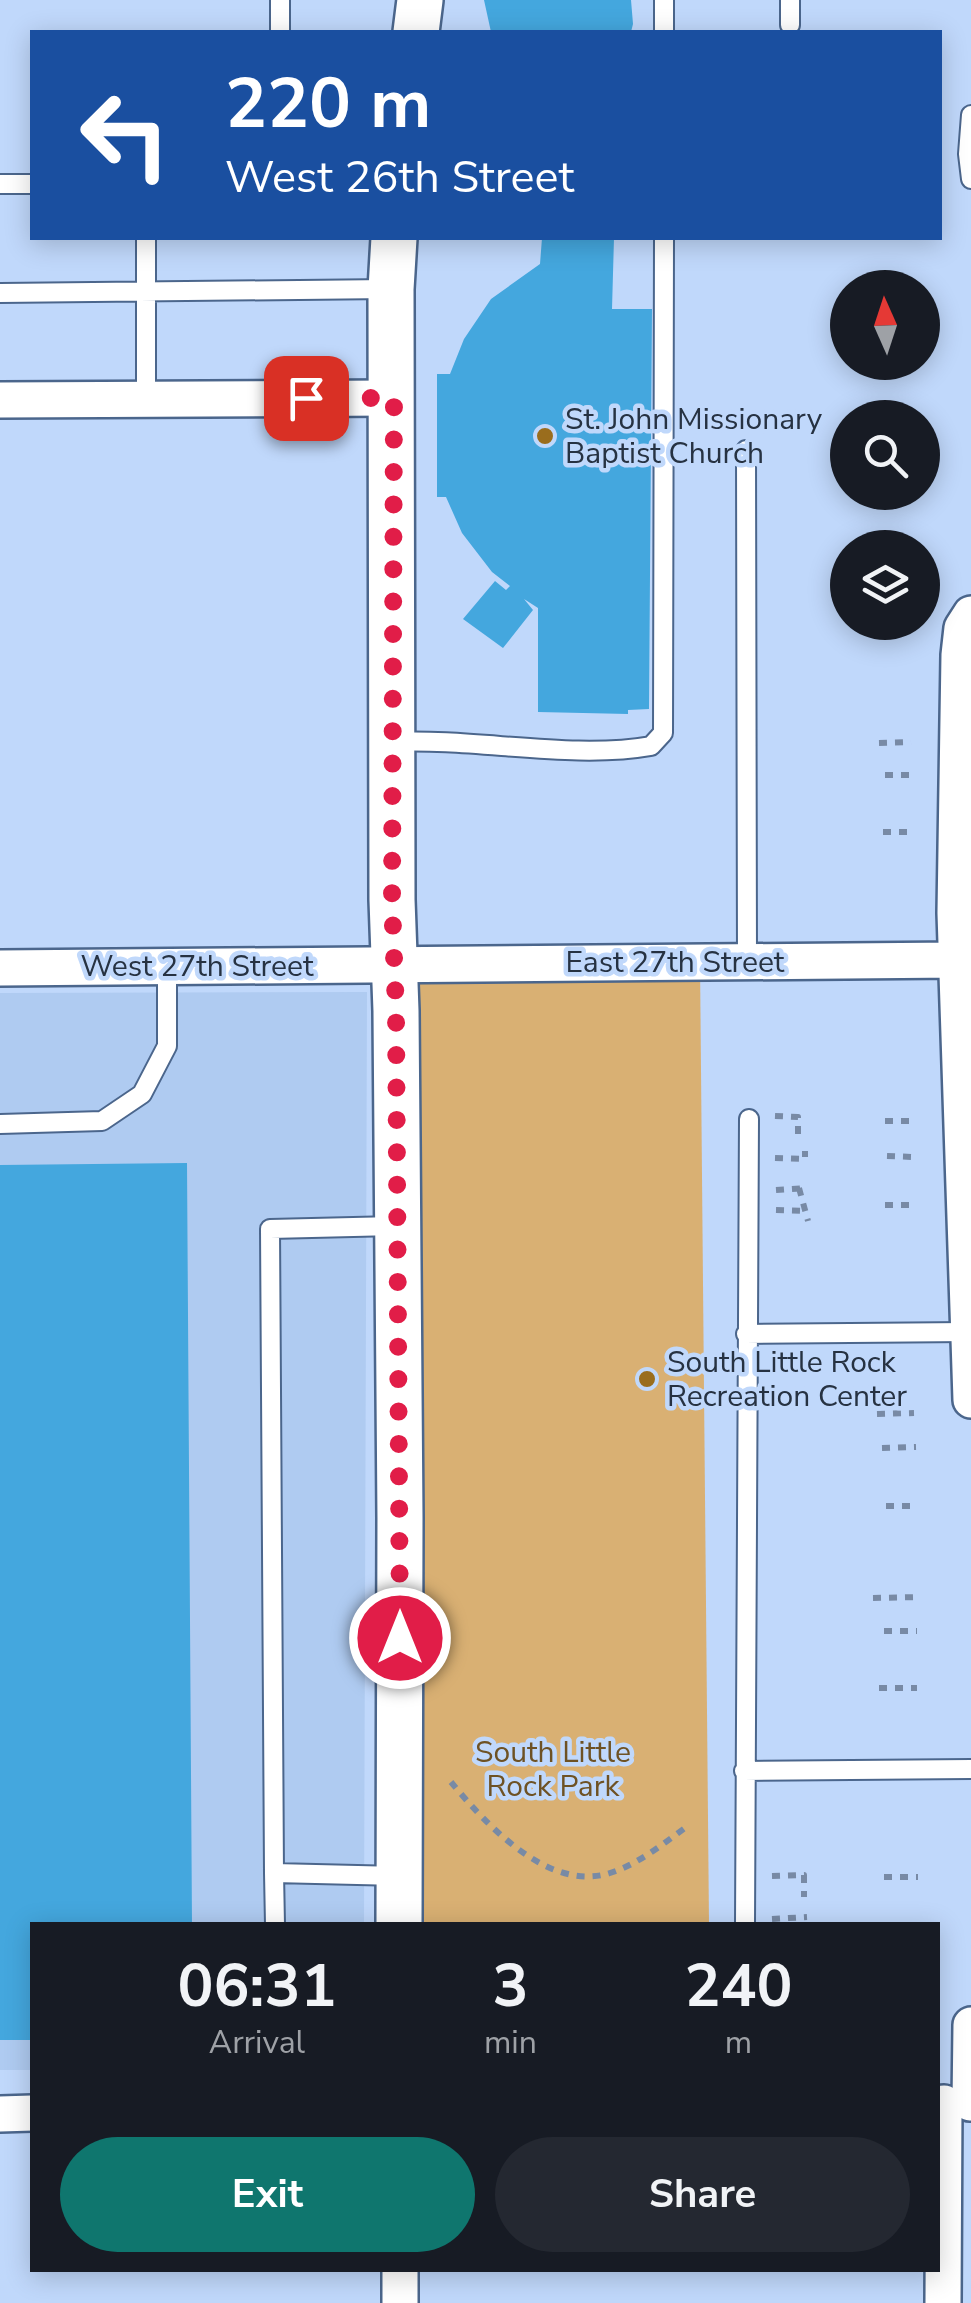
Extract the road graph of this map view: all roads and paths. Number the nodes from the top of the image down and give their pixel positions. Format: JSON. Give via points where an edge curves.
{"nodes":[{"id":1,"x":280,"y":0,"type":"edge"},
{"id":2,"x":420,"y":0,"type":"edge"},
{"id":3,"x":664,"y":0,"type":"edge"},
{"id":4,"x":790,"y":0,"type":"edge"},
{"id":5,"x":790,"y":25,"type":"dead end"},
{"id":6,"x":280,"y":30,"type":"edge"},
{"id":7,"x":416,"y":30,"type":"edge"},
{"id":8,"x":664,"y":30,"type":"edge"},
{"id":9,"x":971,"y":115,"type":"edge"},
{"id":10,"x":971,"y":179,"type":"edge"},
{"id":11,"x":0,"y":184,"type":"edge"},
{"id":12,"x":30,"y":184,"type":"edge"},
{"id":13,"x":146,"y":240,"type":"edge"},
{"id":14,"x":394,"y":240,"type":"edge"},
{"id":15,"x":664,"y":240,"type":"edge"},
{"id":16,"x":391,"y":289,"type":"junction"},
{"id":17,"x":144,"y":292,"type":"junction"},
{"id":18,"x":0,"y":293,"type":"edge"},
{"id":19,"x":146,"y":398,"type":"junction"},
{"id":20,"x":394,"y":398,"type":"junction"},
{"id":21,"x":0,"y":400,"type":"edge"},
{"id":22,"x":746,"y":450,"type":"dead end"},
{"id":23,"x":971,"y":614,"type":"edge"},
{"id":24,"x":392,"y":742,"type":"junction"},
{"id":25,"x":879,"y":742,"type":"dead end"},
{"id":26,"x":911,"y":742,"type":"dead end"},
{"id":27,"x":885,"y":775,"type":"dead end"},
{"id":28,"x":912,"y":775,"type":"dead end"},
{"id":29,"x":884,"y":832,"type":"dead end"},
{"id":30,"x":912,"y":832,"type":"dead end"},
{"id":31,"x":957,"y":960,"type":"junction"},
{"id":32,"x":747,"y":962,"type":"junction"},
{"id":33,"x":394,"y":964,"type":"junction"},
{"id":34,"x":167,"y":966,"type":"junction"},
{"id":35,"x":0,"y":968,"type":"edge"},
{"id":36,"x":774,"y":1116,"type":"dead end"},
{"id":37,"x":749,"y":1120,"type":"dead end"},
{"id":38,"x":884,"y":1121,"type":"dead end"},
{"id":39,"x":915,"y":1122,"type":"dead end"},
{"id":40,"x":0,"y":1124,"type":"edge"},
{"id":41,"x":798,"y":1137,"type":"dead end"},
{"id":42,"x":804,"y":1151,"type":"dead end"},
{"id":43,"x":887,"y":1156,"type":"dead end"},
{"id":44,"x":914,"y":1157,"type":"dead end"},
{"id":45,"x":774,"y":1158,"type":"dead end"},
{"id":46,"x":774,"y":1190,"type":"dead end"},
{"id":47,"x":885,"y":1205,"type":"dead end"},
{"id":48,"x":914,"y":1205,"type":"dead end"},
{"id":49,"x":774,"y":1210,"type":"dead end"},
{"id":50,"x":808,"y":1211,"type":"junction"},
{"id":51,"x":808,"y":1221,"type":"dead end"},
{"id":52,"x":398,"y":1226,"type":"junction"},
{"id":53,"x":970,"y":1332,"type":"edge"},
{"id":54,"x":746,"y":1334,"type":"junction"},
{"id":55,"x":971,"y":1400,"type":"edge"},
{"id":56,"x":877,"y":1414,"type":"dead end"},
{"id":57,"x":914,"y":1414,"type":"dead end"},
{"id":58,"x":916,"y":1447,"type":"dead end"},
{"id":59,"x":882,"y":1448,"type":"dead end"},
{"id":60,"x":886,"y":1506,"type":"dead end"},
{"id":61,"x":918,"y":1506,"type":"dead end"},
{"id":62,"x":873,"y":1598,"type":"dead end"},
{"id":63,"x":920,"y":1598,"type":"dead end"},
{"id":64,"x":884,"y":1631,"type":"dead end"},
{"id":65,"x":917,"y":1631,"type":"dead end"},
{"id":66,"x":879,"y":1688,"type":"dead end"},
{"id":67,"x":917,"y":1688,"type":"dead end"},
{"id":68,"x":971,"y":1769,"type":"edge"},
{"id":69,"x":744,"y":1771,"type":"junction"},
{"id":70,"x":450,"y":1782,"type":"dead end"},
{"id":71,"x":689,"y":1826,"type":"dead end"},
{"id":72,"x":274,"y":1873,"type":"junction"},
{"id":73,"x":399,"y":1876,"type":"junction"},
{"id":74,"x":772,"y":1876,"type":"dead end"},
{"id":75,"x":918,"y":1877,"type":"dead end"},
{"id":76,"x":884,"y":1878,"type":"dead end"},
{"id":77,"x":804,"y":1897,"type":"dead end"},
{"id":78,"x":807,"y":1918,"type":"dead end"},
{"id":79,"x":772,"y":1919,"type":"dead end"},
{"id":80,"x":275,"y":1922,"type":"edge"},
{"id":81,"x":399,"y":1922,"type":"edge"},
{"id":82,"x":745,"y":1922,"type":"edge"},
{"id":83,"x":971,"y":2025,"type":"edge"},
{"id":84,"x":956,"y":2103,"type":"edge"},
{"id":85,"x":30,"y":2113,"type":"edge"},
{"id":86,"x":0,"y":2114,"type":"edge"},
{"id":87,"x":400,"y":2272,"type":"edge"},
{"id":88,"x":400,"y":2303,"type":"edge"},
{"id":89,"x":944,"y":2303,"type":"edge"}],
"edges":[{"from":1,"to":6,"type":"lane"},
{"from":2,"to":7,"type":"street"},
{"from":3,"to":8,"type":"lane"},
{"from":4,"to":5,"type":"lane"},
{"from":9,"to":10,"type":"lane"},
{"from":11,"to":12,"type":"lane"},
{"from":13,"to":17,"type":"lane"},
{"from":14,"to":16,"type":"street"},
{"from":15,"to":24,"type":"lane","via":[[663,733],[651,746],[618,750]]},
{"from":16,"to":17,"type":"lane"},
{"from":16,"to":20,"type":"street"},
{"from":17,"to":18,"type":"lane"},
{"from":17,"to":19,"type":"lane"},
{"from":19,"to":20,"type":"street"},
{"from":19,"to":21,"type":"street"},
{"from":20,"to":24,"type":"street"},
{"from":22,"to":32,"type":"lane"},
{"from":23,"to":31,"type":"street","via":[[959,655]]},
{"from":24,"to":33,"type":"street"},
{"from":25,"to":26,"type":"path"},
{"from":27,"to":28,"type":"path"},
{"from":29,"to":30,"type":"path"},
{"from":31,"to":32,"type":"street","name":"East 27th Street"},
{"from":31,"to":53,"type":"street"},
{"from":32,"to":33,"type":"street","name":"East 27th Street"},
{"from":33,"to":34,"type":"street","name":"West 27th Street"},
{"from":33,"to":52,"type":"street"},
{"from":34,"to":35,"type":"street","name":"West 27th Street"},
{"from":34,"to":40,"type":"lane","via":[[167,1046],[142,1094],[102,1121]]},
{"from":36,"to":41,"type":"path","via":[[798,1117]]},
{"from":37,"to":54,"type":"lane"},
{"from":38,"to":39,"type":"path"},
{"from":42,"to":45,"type":"path","via":[[805,1158]]},
{"from":43,"to":44,"type":"path"},
{"from":46,"to":50,"type":"path","via":[[803,1188]]},
{"from":47,"to":48,"type":"path"},
{"from":49,"to":50,"type":"path"},
{"from":50,"to":51,"type":"path"},
{"from":52,"to":72,"type":"lane","via":[[270,1229]]},
{"from":52,"to":73,"type":"street"},
{"from":53,"to":54,"type":"lane"},
{"from":53,"to":55,"type":"street"},
{"from":54,"to":69,"type":"lane"},
{"from":56,"to":57,"type":"path"},
{"from":58,"to":59,"type":"path"},
{"from":60,"to":61,"type":"path"},
{"from":62,"to":63,"type":"path"},
{"from":64,"to":65,"type":"path"},
{"from":66,"to":67,"type":"path"},
{"from":68,"to":69,"type":"lane"},
{"from":69,"to":82,"type":"lane"},
{"from":70,"to":71,"type":"path","via":[[486,1825],[523,1854],[580,1875],[606,1875],[632,1864]]},
{"from":72,"to":73,"type":"lane"},
{"from":72,"to":80,"type":"lane"},
{"from":73,"to":81,"type":"street"},
{"from":74,"to":77,"type":"path","via":[[804,1875]]},
{"from":75,"to":76,"type":"path"},
{"from":78,"to":79,"type":"path"},
{"from":83,"to":84,"type":"street"},
{"from":84,"to":89,"type":"street"},
{"from":85,"to":86,"type":"street"},
{"from":87,"to":88,"type":"street"}]}
